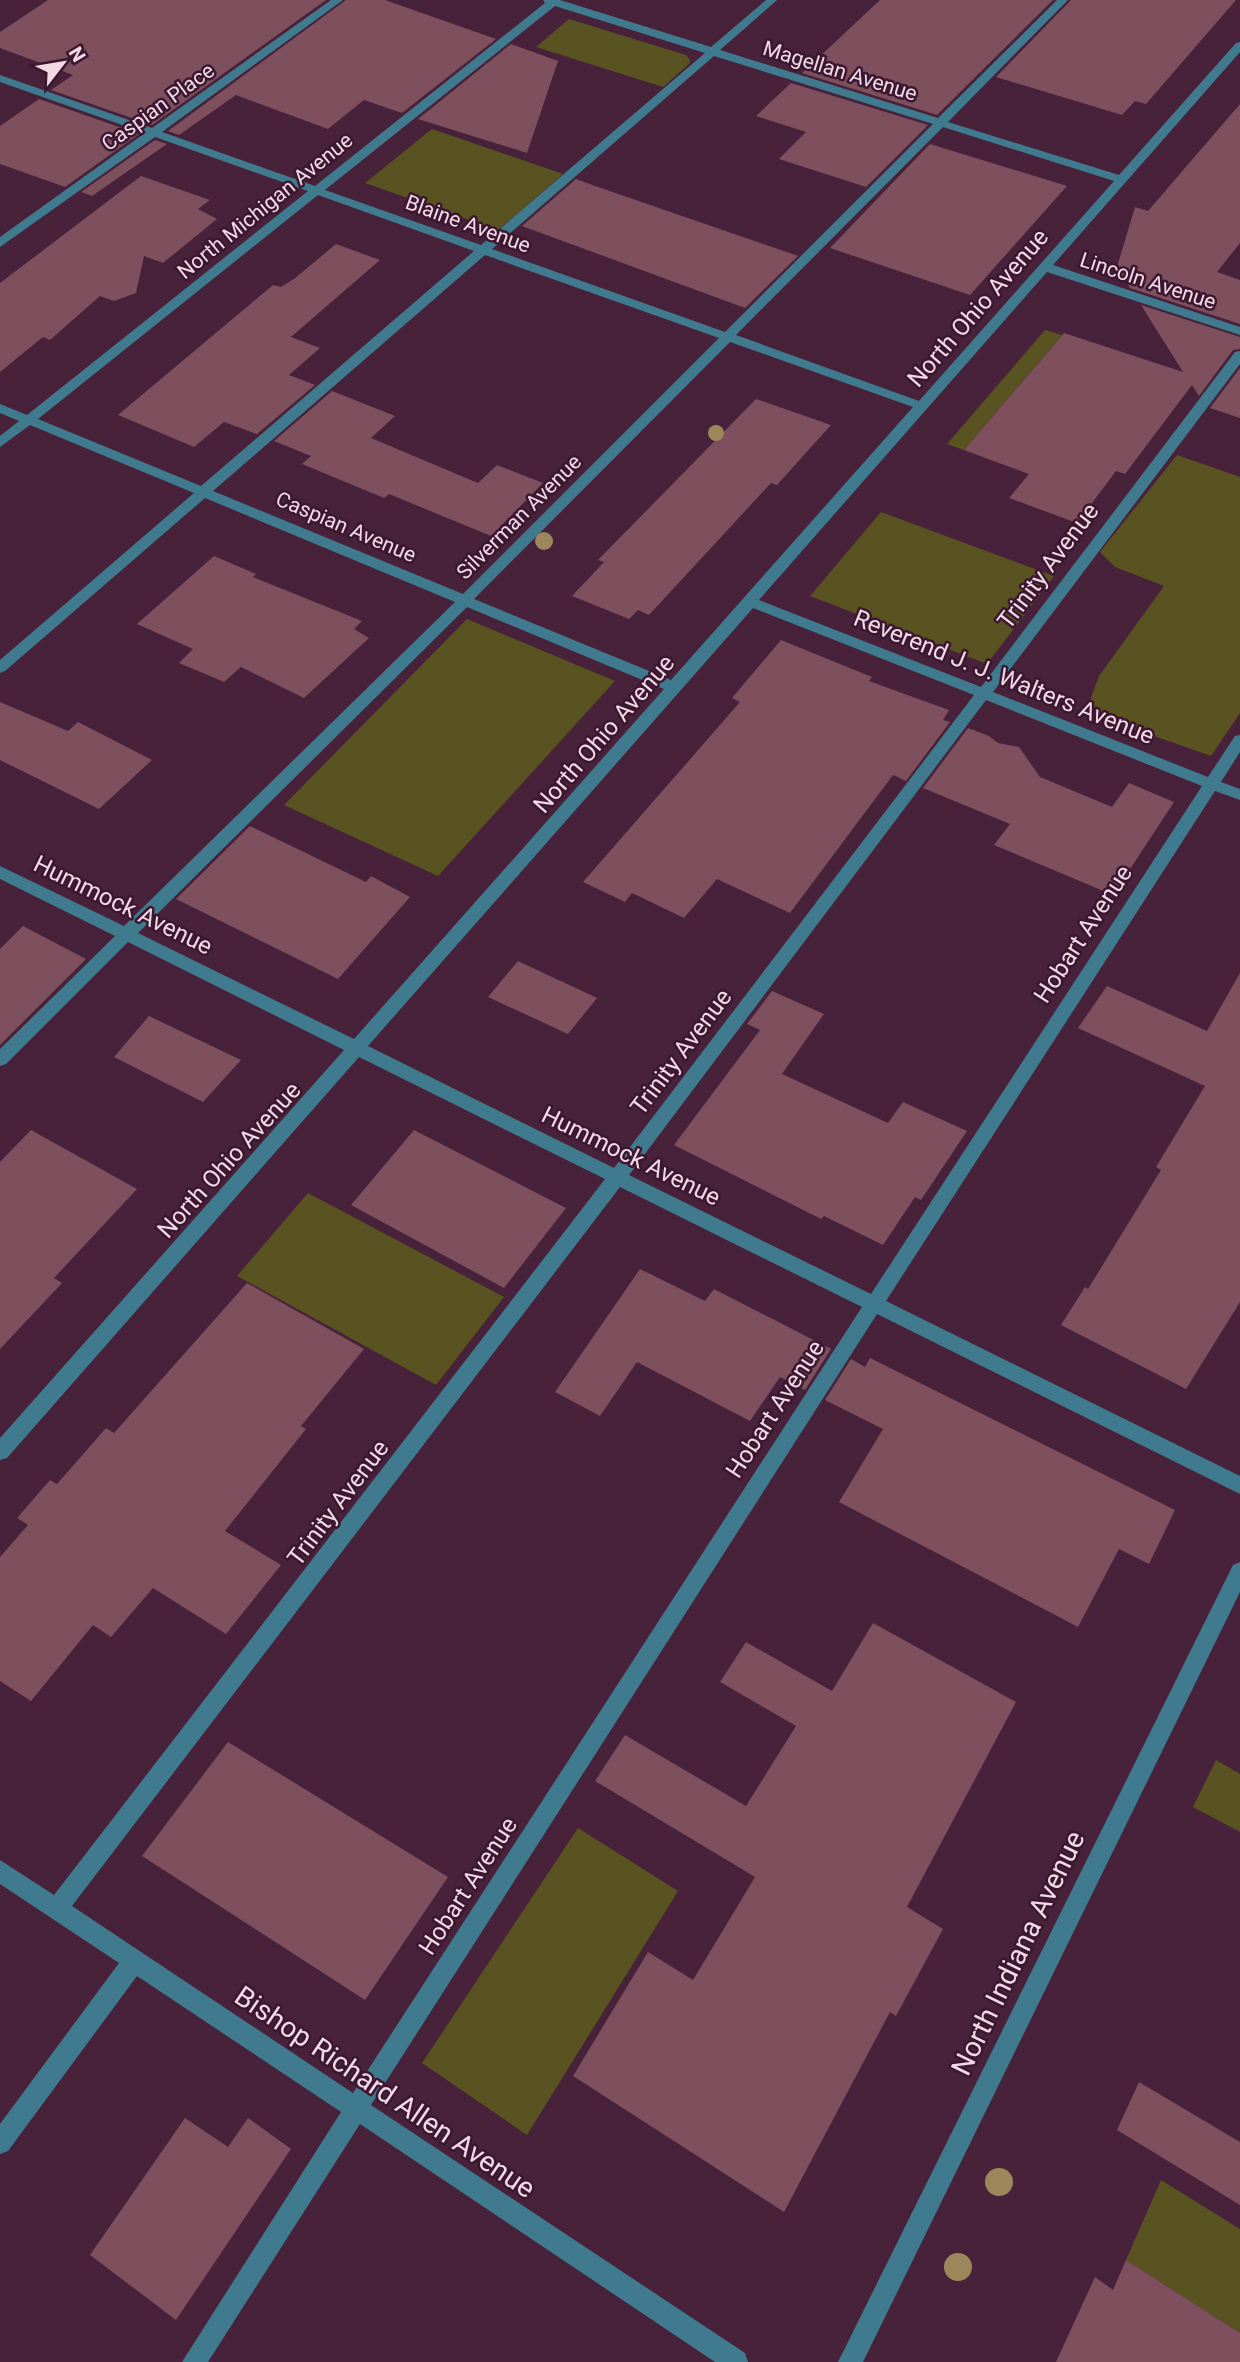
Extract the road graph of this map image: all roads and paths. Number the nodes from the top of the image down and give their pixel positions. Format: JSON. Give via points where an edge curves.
{"nodes":[{"id":1,"x":338,"y":0,"type":"edge"},
{"id":2,"x":772,"y":0,"type":"edge"},
{"id":3,"x":1063,"y":0,"type":"edge"},
{"id":4,"x":552,"y":1,"type":"edge"},
{"id":5,"x":1240,"y":45,"type":"edge"},
{"id":6,"x":713,"y":51,"type":"junction"},
{"id":7,"x":0,"y":78,"type":"edge"},
{"id":8,"x":943,"y":123,"type":"junction"},
{"id":9,"x":155,"y":134,"type":"junction"},
{"id":10,"x":1120,"y":179,"type":"junction"},
{"id":11,"x":315,"y":191,"type":"junction"},
{"id":12,"x":0,"y":243,"type":"edge"},
{"id":13,"x":482,"y":250,"type":"junction"},
{"id":14,"x":1045,"y":267,"type":"junction"},
{"id":15,"x":1240,"y":331,"type":"edge"},
{"id":16,"x":728,"y":337,"type":"junction"},
{"id":17,"x":1240,"y":355,"type":"edge"},
{"id":18,"x":922,"y":406,"type":"junction"},
{"id":19,"x":0,"y":408,"type":"edge"},
{"id":20,"x":29,"y":420,"type":"junction"},
{"id":21,"x":0,"y":443,"type":"edge"},
{"id":22,"x":206,"y":491,"type":"junction"},
{"id":23,"x":465,"y":600,"type":"junction"},
{"id":24,"x":752,"y":602,"type":"junction"},
{"id":25,"x":0,"y":668,"type":"edge"},
{"id":26,"x":674,"y":687,"type":"junction"},
{"id":27,"x":983,"y":693,"type":"junction"},
{"id":28,"x":1240,"y":740,"type":"edge"},
{"id":29,"x":1212,"y":784,"type":"junction"},
{"id":30,"x":1240,"y":795,"type":"edge"},
{"id":31,"x":0,"y":872,"type":"edge"},
{"id":32,"x":125,"y":933,"type":"junction"},
{"id":33,"x":358,"y":1048,"type":"junction"},
{"id":34,"x":0,"y":1059,"type":"edge"},
{"id":35,"x":618,"y":1177,"type":"junction"},
{"id":36,"x":873,"y":1304,"type":"junction"},
{"id":37,"x":0,"y":1452,"type":"edge"},
{"id":38,"x":1240,"y":1485,"type":"edge"},
{"id":39,"x":1240,"y":1571,"type":"edge"},
{"id":40,"x":0,"y":1871,"type":"edge"},
{"id":41,"x":56,"y":1910,"type":"junction"},
{"id":42,"x":134,"y":1962,"type":"junction"},
{"id":43,"x":356,"y":2108,"type":"junction"},
{"id":44,"x":0,"y":2143,"type":"edge"},
{"id":45,"x":194,"y":2362,"type":"edge"},
{"id":46,"x":736,"y":2362,"type":"edge"},
{"id":47,"x":850,"y":2362,"type":"edge"}],
"edges":[{"from":1,"to":9,"type":"street","name":"Caspian Place"},
{"from":2,"to":6,"type":"street"},
{"from":3,"to":8,"type":"street","name":"Silverman Avenue"},
{"from":4,"to":6,"type":"street","name":"Magellan Avenue"},
{"from":4,"to":11,"type":"street","name":"North Michigan Avenue"},
{"from":5,"to":10,"type":"street","name":"North Ohio Avenue"},
{"from":6,"to":8,"type":"street","name":"Magellan Avenue"},
{"from":6,"to":13,"type":"street"},
{"from":7,"to":9,"type":"street","name":"Blaine Avenue"},
{"from":8,"to":10,"type":"street","name":"Magellan Avenue"},
{"from":8,"to":16,"type":"street","name":"Silverman Avenue"},
{"from":9,"to":11,"type":"street","name":"Blaine Avenue"},
{"from":9,"to":12,"type":"street","name":"Caspian Place"},
{"from":10,"to":14,"type":"street","name":"North Ohio Avenue"},
{"from":11,"to":13,"type":"street","name":"Blaine Avenue"},
{"from":11,"to":20,"type":"street","name":"North Michigan Avenue"},
{"from":13,"to":16,"type":"street","name":"Blaine Avenue"},
{"from":13,"to":22,"type":"street"},
{"from":14,"to":15,"type":"street","name":"Lincoln Avenue"},
{"from":14,"to":18,"type":"street","name":"North Ohio Avenue"},
{"from":16,"to":18,"type":"street","name":"Blaine Avenue"},
{"from":16,"to":23,"type":"street","name":"Silverman Avenue"},
{"from":17,"to":27,"type":"street","name":"Trinity Avenue"},
{"from":18,"to":24,"type":"street","name":"North Ohio Avenue"},
{"from":19,"to":20,"type":"street","name":"Caspian Avenue"},
{"from":20,"to":21,"type":"street","name":"North Michigan Avenue"},
{"from":20,"to":22,"type":"street","name":"Caspian Avenue"},
{"from":22,"to":23,"type":"street","name":"Caspian Avenue"},
{"from":22,"to":25,"type":"street"},
{"from":23,"to":26,"type":"street","name":"Caspian Avenue"},
{"from":23,"to":32,"type":"street","name":"Silverman Avenue"},
{"from":24,"to":26,"type":"street","name":"North Ohio Avenue"},
{"from":24,"to":27,"type":"street","name":"Reverend J. J. Walters Avenue"},
{"from":26,"to":33,"type":"street","name":"North Ohio Avenue"},
{"from":27,"to":29,"type":"street","name":"Reverend J. J. Walters Avenue"},
{"from":27,"to":35,"type":"street","name":"Trinity Avenue"},
{"from":28,"to":29,"type":"street","name":"Hobart Avenue"},
{"from":29,"to":30,"type":"street","name":"Reverend J. J. Walters Avenue"},
{"from":29,"to":36,"type":"street","name":"Hobart Avenue"},
{"from":31,"to":32,"type":"street","name":"Hummock Avenue"},
{"from":32,"to":33,"type":"street","name":"Hummock Avenue"},
{"from":32,"to":34,"type":"street","name":"Silverman Avenue"},
{"from":33,"to":35,"type":"street","name":"Hummock Avenue"},
{"from":33,"to":37,"type":"street","name":"North Ohio Avenue"},
{"from":35,"to":36,"type":"street","name":"Hummock Avenue"},
{"from":35,"to":41,"type":"street","name":"Trinity Avenue"},
{"from":36,"to":38,"type":"street","name":"Hummock Avenue"},
{"from":36,"to":43,"type":"street","name":"Hobart Avenue"},
{"from":39,"to":47,"type":"street","name":"North Indiana Avenue"},
{"from":40,"to":41,"type":"street","name":"Bishop Richard Allen Avenue"},
{"from":41,"to":42,"type":"street","name":"Bishop Richard Allen Avenue"},
{"from":42,"to":43,"type":"street","name":"Bishop Richard Allen Avenue"},
{"from":42,"to":44,"type":"street"},
{"from":43,"to":45,"type":"street","name":"Hobart Avenue"},
{"from":43,"to":46,"type":"street","name":"Bishop Richard Allen Avenue"}]}
